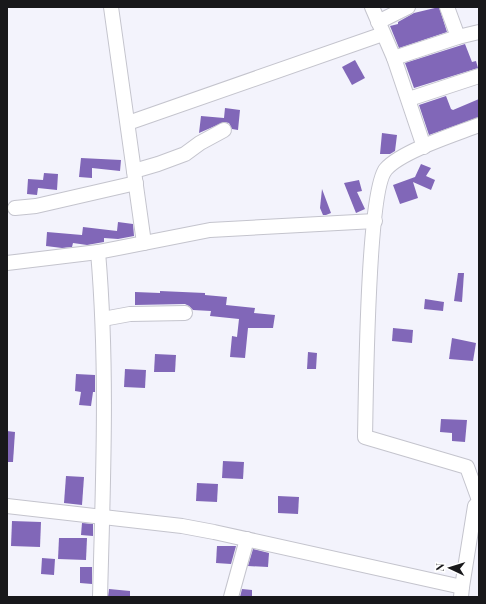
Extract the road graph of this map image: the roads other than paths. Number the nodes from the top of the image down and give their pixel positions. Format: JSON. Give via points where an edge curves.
{"nodes":[{"id":1,"x":111,"y":7,"type":"edge"},
{"id":2,"x":372,"y":7,"type":"edge"},
{"id":3,"x":408,"y":7,"type":"edge"},
{"id":4,"x":447,"y":7,"type":"edge"},
{"id":5,"x":381,"y":28,"type":"junction"},
{"id":6,"x":478,"y":35,"type":"edge"},
{"id":7,"x":458,"y":37,"type":"junction"},
{"id":8,"x":394,"y":58,"type":"junction"},
{"id":9,"x":479,"y":76,"type":"edge"},
{"id":10,"x":409,"y":99,"type":"junction"},
{"id":11,"x":128,"y":123,"type":"junction"},
{"id":12,"x":479,"y":125,"type":"edge"},
{"id":13,"x":224,"y":130,"type":"dead end"},
{"id":14,"x":424,"y":146,"type":"junction"},
{"id":15,"x":135,"y":177,"type":"junction"},
{"id":16,"x":15,"y":208,"type":"dead end"},
{"id":17,"x":375,"y":221,"type":"junction"},
{"id":18,"x":144,"y":243,"type":"junction"},
{"id":19,"x":98,"y":252,"type":"junction"},
{"id":20,"x":7,"y":263,"type":"edge"},
{"id":21,"x":185,"y":312,"type":"dead end"},
{"id":22,"x":103,"y":319,"type":"junction"},
{"id":23,"x":479,"y":501,"type":"edge"},
{"id":24,"x":7,"y":506,"type":"edge"},
{"id":25,"x":102,"y":517,"type":"junction"},
{"id":26,"x":247,"y":539,"type":"junction"},
{"id":27,"x":461,"y":592,"type":"edge"},
{"id":28,"x":100,"y":597,"type":"edge"},
{"id":29,"x":232,"y":597,"type":"edge"}],
"edges":[{"from":1,"to":11,"type":"street"},
{"from":2,"to":5,"type":"street"},
{"from":3,"to":5,"type":"street"},
{"from":4,"to":7,"type":"street"},
{"from":5,"to":8,"type":"street"},
{"from":5,"to":11,"type":"street"},
{"from":6,"to":7,"type":"street"},
{"from":7,"to":8,"type":"street"},
{"from":8,"to":10,"type":"street"},
{"from":9,"to":10,"type":"street"},
{"from":10,"to":14,"type":"street"},
{"from":11,"to":15,"type":"street"},
{"from":12,"to":14,"type":"street"},
{"from":13,"to":15,"type":"street","via":[[185,154],[158,164]]},
{"from":14,"to":17,"type":"street","via":[[398,160],[382,174]]},
{"from":15,"to":16,"type":"street","via":[[36,206]]},
{"from":15,"to":18,"type":"street"},
{"from":17,"to":18,"type":"street","via":[[210,230]]},
{"from":17,"to":23,"type":"street","via":[[368,328],[365,437],[467,467]]},
{"from":18,"to":19,"type":"street"},
{"from":19,"to":20,"type":"street"},
{"from":19,"to":22,"type":"street"},
{"from":21,"to":22,"type":"street","via":[[130,314]]},
{"from":22,"to":25,"type":"street","via":[[105,412]]},
{"from":23,"to":27,"type":"street","via":[[475,506]]},
{"from":24,"to":25,"type":"street"},
{"from":25,"to":26,"type":"street","via":[[182,526]]},
{"from":25,"to":28,"type":"street"},
{"from":26,"to":27,"type":"street"},
{"from":26,"to":29,"type":"street"}]}
